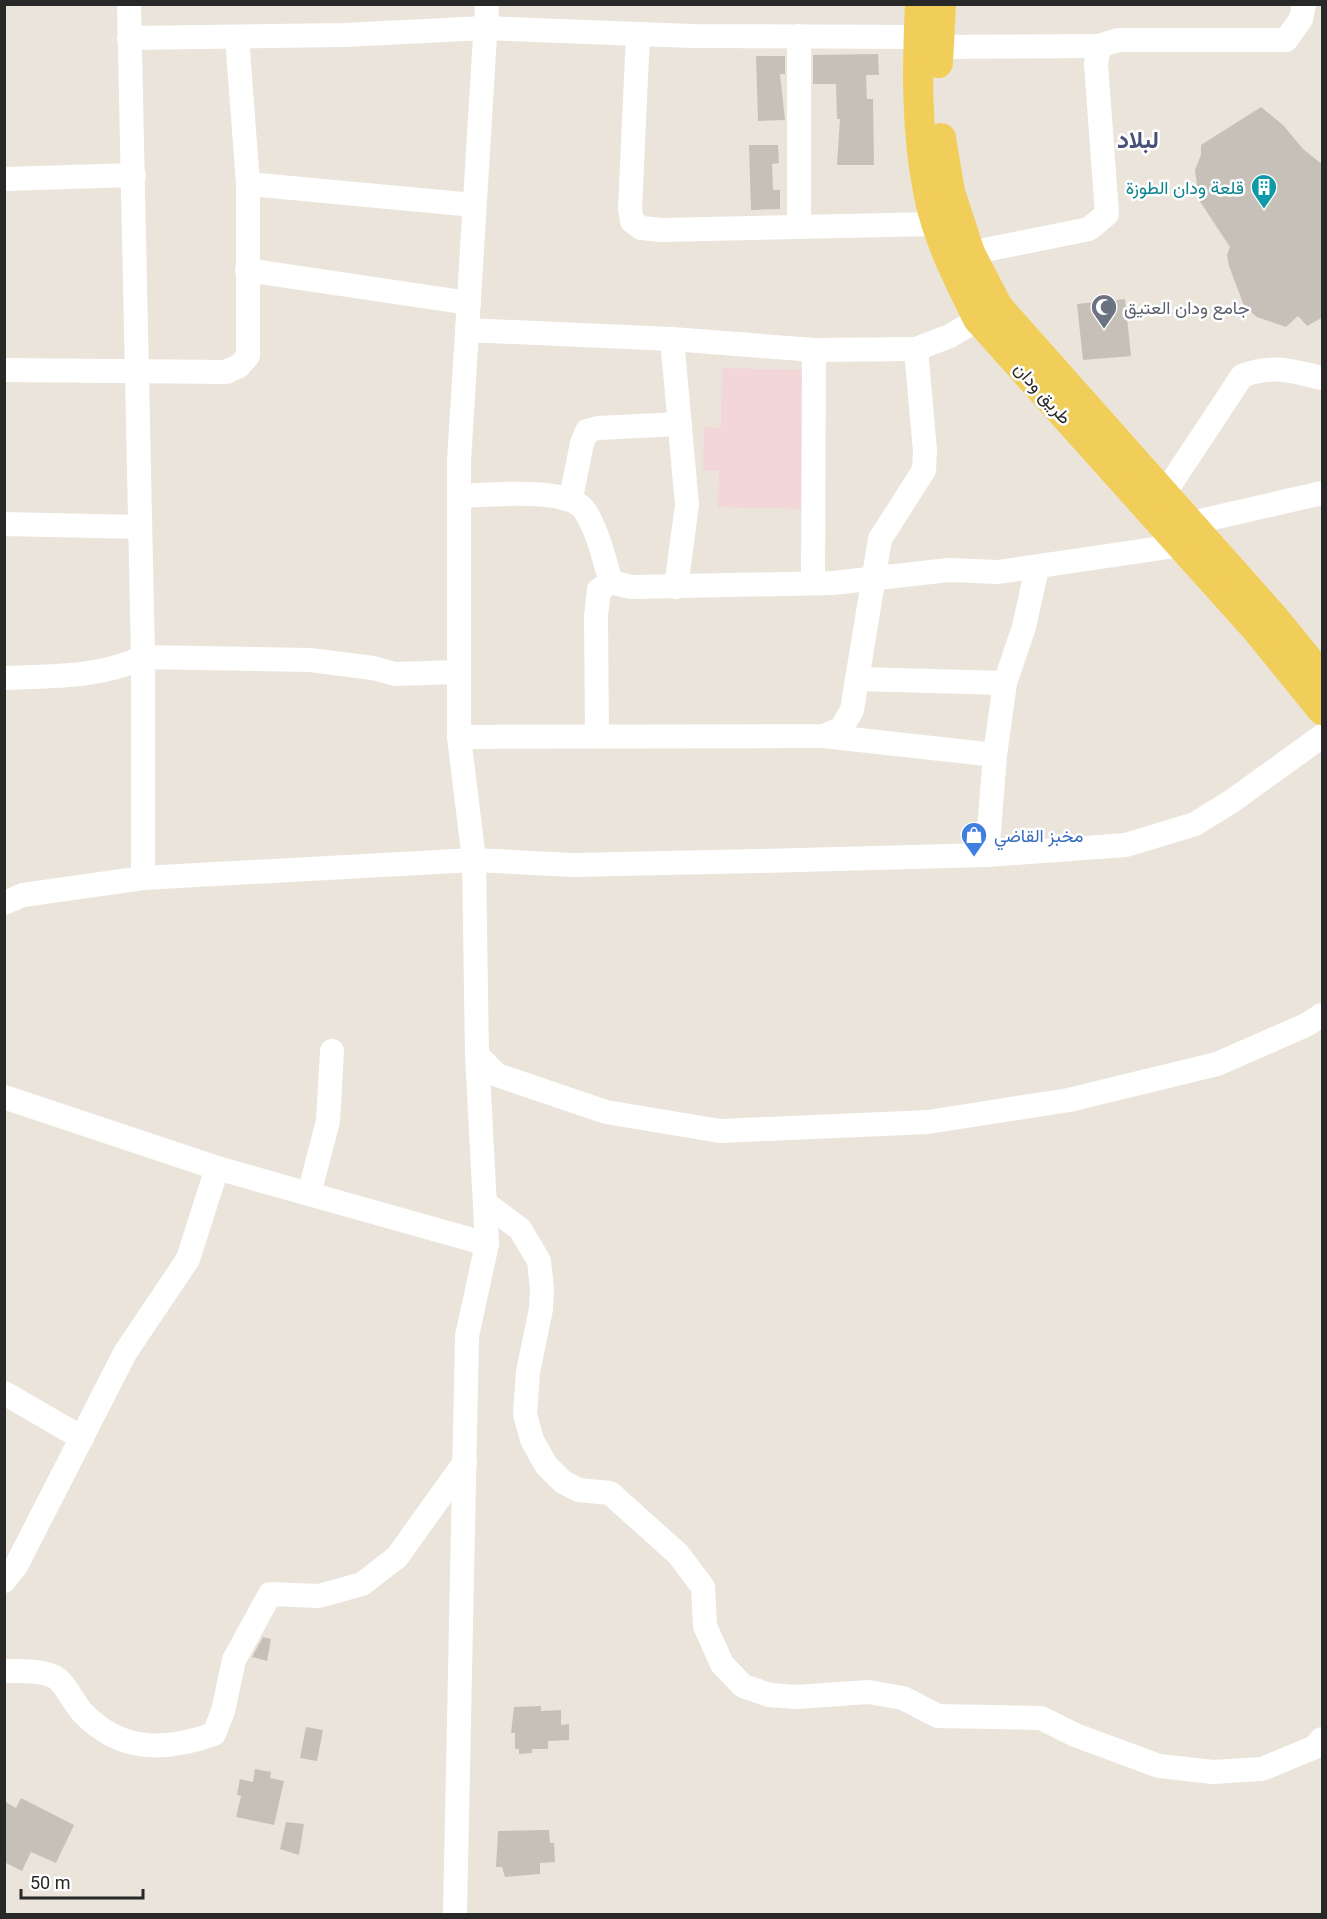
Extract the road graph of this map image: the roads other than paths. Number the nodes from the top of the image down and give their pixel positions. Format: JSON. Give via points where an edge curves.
{"nodes":[{"id":1,"x":129,"y":4,"type":"edge"},
{"id":2,"x":920,"y":4,"type":"edge"},
{"id":3,"x":941,"y":4,"type":"edge"},
{"id":4,"x":1304,"y":4,"type":"edge"},
{"id":5,"x":486,"y":16,"type":"edge"},
{"id":6,"x":638,"y":34,"type":"junction"},
{"id":7,"x":799,"y":36,"type":"junction"},
{"id":8,"x":237,"y":37,"type":"junction"},
{"id":9,"x":129,"y":39,"type":"junction"},
{"id":10,"x":928,"y":42,"type":"junction"},
{"id":11,"x":1099,"y":46,"type":"junction"},
{"id":12,"x":134,"y":174,"type":"junction"},
{"id":13,"x":4,"y":179,"type":"edge"},
{"id":14,"x":248,"y":184,"type":"junction"},
{"id":15,"x":474,"y":205,"type":"junction"},
{"id":16,"x":937,"y":224,"type":"junction"},
{"id":17,"x":799,"y":227,"type":"junction"},
{"id":18,"x":970,"y":253,"type":"junction"},
{"id":19,"x":247,"y":270,"type":"junction"},
{"id":20,"x":469,"y":303,"type":"junction"},
{"id":21,"x":988,"y":313,"type":"junction"},
{"id":22,"x":467,"y":330,"type":"junction"},
{"id":23,"x":672,"y":339,"type":"junction"},
{"id":24,"x":916,"y":349,"type":"junction"},
{"id":25,"x":814,"y":350,"type":"junction"},
{"id":26,"x":4,"y":370,"type":"edge"},
{"id":27,"x":138,"y":371,"type":"junction"},
{"id":28,"x":1323,"y":378,"type":"edge"},
{"id":29,"x":680,"y":424,"type":"junction"},
{"id":30,"x":1164,"y":494,"type":"junction"},
{"id":31,"x":1323,"y":494,"type":"edge"},
{"id":32,"x":460,"y":496,"type":"junction"},
{"id":33,"x":571,"y":498,"type":"junction"},
{"id":34,"x":4,"y":524,"type":"edge"},
{"id":35,"x":140,"y":528,"type":"junction"},
{"id":36,"x":1187,"y":534,"type":"junction"},
{"id":37,"x":1037,"y":568,"type":"junction"},
{"id":38,"x":874,"y":578,"type":"junction"},
{"id":39,"x":611,"y":582,"type":"junction"},
{"id":40,"x":813,"y":583,"type":"junction"},
{"id":41,"x":676,"y":587,"type":"junction"},
{"id":42,"x":143,"y":657,"type":"junction"},
{"id":43,"x":459,"y":672,"type":"junction"},
{"id":44,"x":1322,"y":675,"type":"edge"},
{"id":45,"x":4,"y":678,"type":"edge"},
{"id":46,"x":857,"y":679,"type":"junction"},
{"id":47,"x":1005,"y":683,"type":"junction"},
{"id":48,"x":1323,"y":710,"type":"edge"},
{"id":49,"x":597,"y":736,"type":"junction"},
{"id":50,"x":823,"y":736,"type":"junction"},
{"id":51,"x":1323,"y":736,"type":"edge"},
{"id":52,"x":459,"y":737,"type":"junction"},
{"id":53,"x":995,"y":755,"type":"junction"},
{"id":54,"x":987,"y":855,"type":"junction"},
{"id":55,"x":474,"y":860,"type":"junction"},
{"id":56,"x":143,"y":878,"type":"junction"},
{"id":57,"x":11,"y":898,"type":"edge"},
{"id":58,"x":1323,"y":1015,"type":"edge"},
{"id":59,"x":332,"y":1051,"type":"dead end"},
{"id":60,"x":477,"y":1055,"type":"junction"},
{"id":61,"x":4,"y":1098,"type":"edge"},
{"id":62,"x":217,"y":1168,"type":"junction"},
{"id":63,"x":309,"y":1194,"type":"junction"},
{"id":64,"x":484,"y":1203,"type":"junction"},
{"id":65,"x":487,"y":1244,"type":"junction"},
{"id":66,"x":4,"y":1393,"type":"edge"},
{"id":67,"x":82,"y":1438,"type":"junction"},
{"id":68,"x":465,"y":1462,"type":"junction"},
{"id":69,"x":4,"y":1581,"type":"edge"},
{"id":70,"x":4,"y":1671,"type":"edge"},
{"id":71,"x":1323,"y":1739,"type":"edge"},
{"id":72,"x":455,"y":1914,"type":"edge"}],
"edges":[{"from":1,"to":9,"type":"street"},
{"from":2,"to":10,"type":"main road","name":"طريق ودان"},
{"from":3,"to":10,"type":"main road","name":"طريق ودان"},
{"from":4,"to":11,"type":"street","via":[[1301,18],[1286,40],[1118,40]]},
{"from":5,"to":6,"type":"street"},
{"from":5,"to":8,"type":"street"},
{"from":5,"to":15,"type":"street"},
{"from":6,"to":7,"type":"street"},
{"from":6,"to":17,"type":"street","via":[[632,221],[641,228],[661,230]]},
{"from":7,"to":10,"type":"street"},
{"from":7,"to":17,"type":"street"},
{"from":8,"to":9,"type":"street"},
{"from":8,"to":14,"type":"street"},
{"from":9,"to":12,"type":"street"},
{"from":10,"to":11,"type":"street"},
{"from":10,"to":16,"type":"main road","name":"طريق ودان","via":[[918,122]]},
{"from":10,"to":18,"type":"main road","name":"طريق ودان","via":[[950,192]]},
{"from":11,"to":18,"type":"street","via":[[1096,64],[1107,214],[1089,229]]},
{"from":12,"to":13,"type":"street"},
{"from":12,"to":27,"type":"street"},
{"from":14,"to":15,"type":"street"},
{"from":14,"to":19,"type":"street"},
{"from":15,"to":20,"type":"street"},
{"from":16,"to":17,"type":"street"},
{"from":16,"to":21,"type":"main road","name":"طريق ودان","via":[[951,263]]},
{"from":18,"to":21,"type":"main road","name":"طريق ودان"},
{"from":19,"to":20,"type":"street"},
{"from":19,"to":27,"type":"street","via":[[248,356],[238,366],[226,372]]},
{"from":20,"to":22,"type":"street"},
{"from":21,"to":24,"type":"street","via":[[951,336]]},
{"from":21,"to":30,"type":"main road","name":"طريق ودان"},
{"from":21,"to":36,"type":"main road","name":"طريق ودان"},
{"from":22,"to":23,"type":"street"},
{"from":22,"to":32,"type":"street"},
{"from":23,"to":25,"type":"street"},
{"from":23,"to":29,"type":"street"},
{"from":24,"to":25,"type":"street"},
{"from":24,"to":38,"type":"street","via":[[924,470],[880,539]]},
{"from":25,"to":40,"type":"street"},
{"from":26,"to":27,"type":"street"},
{"from":27,"to":35,"type":"street"},
{"from":28,"to":30,"type":"street","via":[[1281,368],[1262,368],[1242,376]]},
{"from":29,"to":33,"type":"street","via":[[587,431]]},
{"from":29,"to":41,"type":"street","via":[[687,505]]},
{"from":30,"to":36,"type":"main road","name":"طريق ودان"},
{"from":31,"to":36,"type":"street"},
{"from":32,"to":33,"type":"street","via":[[531,494]]},
{"from":32,"to":43,"type":"street"},
{"from":33,"to":39,"type":"street","via":[[585,510]]},
{"from":34,"to":35,"type":"street"},
{"from":35,"to":42,"type":"street"},
{"from":36,"to":37,"type":"street"},
{"from":36,"to":44,"type":"main road","name":"طريق ودان"},
{"from":36,"to":48,"type":"main road","name":"طريق ودان"},
{"from":37,"to":38,"type":"street","via":[[998,572],[950,570]]},
{"from":37,"to":47,"type":"street","via":[[1024,627]]},
{"from":38,"to":40,"type":"street"},
{"from":38,"to":46,"type":"street"},
{"from":39,"to":41,"type":"street","via":[[631,587]]},
{"from":39,"to":49,"type":"street","via":[[599,591],[596,616]]},
{"from":40,"to":41,"type":"street"},
{"from":42,"to":43,"type":"street","via":[[310,660],[395,674]]},
{"from":42,"to":45,"type":"street","via":[[122,668],[98,673]]},
{"from":42,"to":56,"type":"street"},
{"from":43,"to":52,"type":"street"},
{"from":46,"to":47,"type":"street"},
{"from":46,"to":50,"type":"street","via":[[852,710],[841,729]]},
{"from":47,"to":53,"type":"street"},
{"from":49,"to":50,"type":"street"},
{"from":49,"to":52,"type":"street"},
{"from":50,"to":53,"type":"street"},
{"from":51,"to":54,"type":"street","via":[[1195,824],[1159,837],[1126,845]]},
{"from":52,"to":55,"type":"street"},
{"from":53,"to":54,"type":"street"},
{"from":54,"to":55,"type":"street","via":[[573,865]]},
{"from":55,"to":56,"type":"street"},
{"from":55,"to":60,"type":"street"},
{"from":56,"to":57,"type":"street"},
{"from":58,"to":60,"type":"street","via":[[1217,1064],[1069,1100],[928,1122],[720,1131],[606,1112],[497,1075]]},
{"from":59,"to":63,"type":"street","via":[[328,1121]]},
{"from":60,"to":64,"type":"street"},
{"from":61,"to":62,"type":"street"},
{"from":62,"to":63,"type":"street"},
{"from":62,"to":67,"type":"street","via":[[188,1259],[125,1353]]},
{"from":63,"to":65,"type":"street"},
{"from":64,"to":65,"type":"street"},
{"from":64,"to":71,"type":"street","via":[[520,1229],[539,1261],[541,1309],[528,1372],[525,1414],[532,1440],[546,1465],[563,1482],[579,1490],[610,1492],[678,1554],[703,1587],[705,1626],[722,1664],[743,1686],[770,1695],[796,1697],[868,1692],[903,1698],[938,1716],[1041,1718],[1159,1766],[1214,1772],[1262,1769],[1315,1747]]},
{"from":65,"to":68,"type":"street","via":[[467,1336]]},
{"from":66,"to":67,"type":"street"},
{"from":67,"to":69,"type":"street","via":[[16,1566]]},
{"from":68,"to":70,"type":"street","via":[[397,1557],[362,1584],[319,1596],[270,1594],[234,1660],[214,1734],[189,1743],[139,1746],[109,1736],[83,1713],[56,1678]]},
{"from":68,"to":72,"type":"street"}]}
